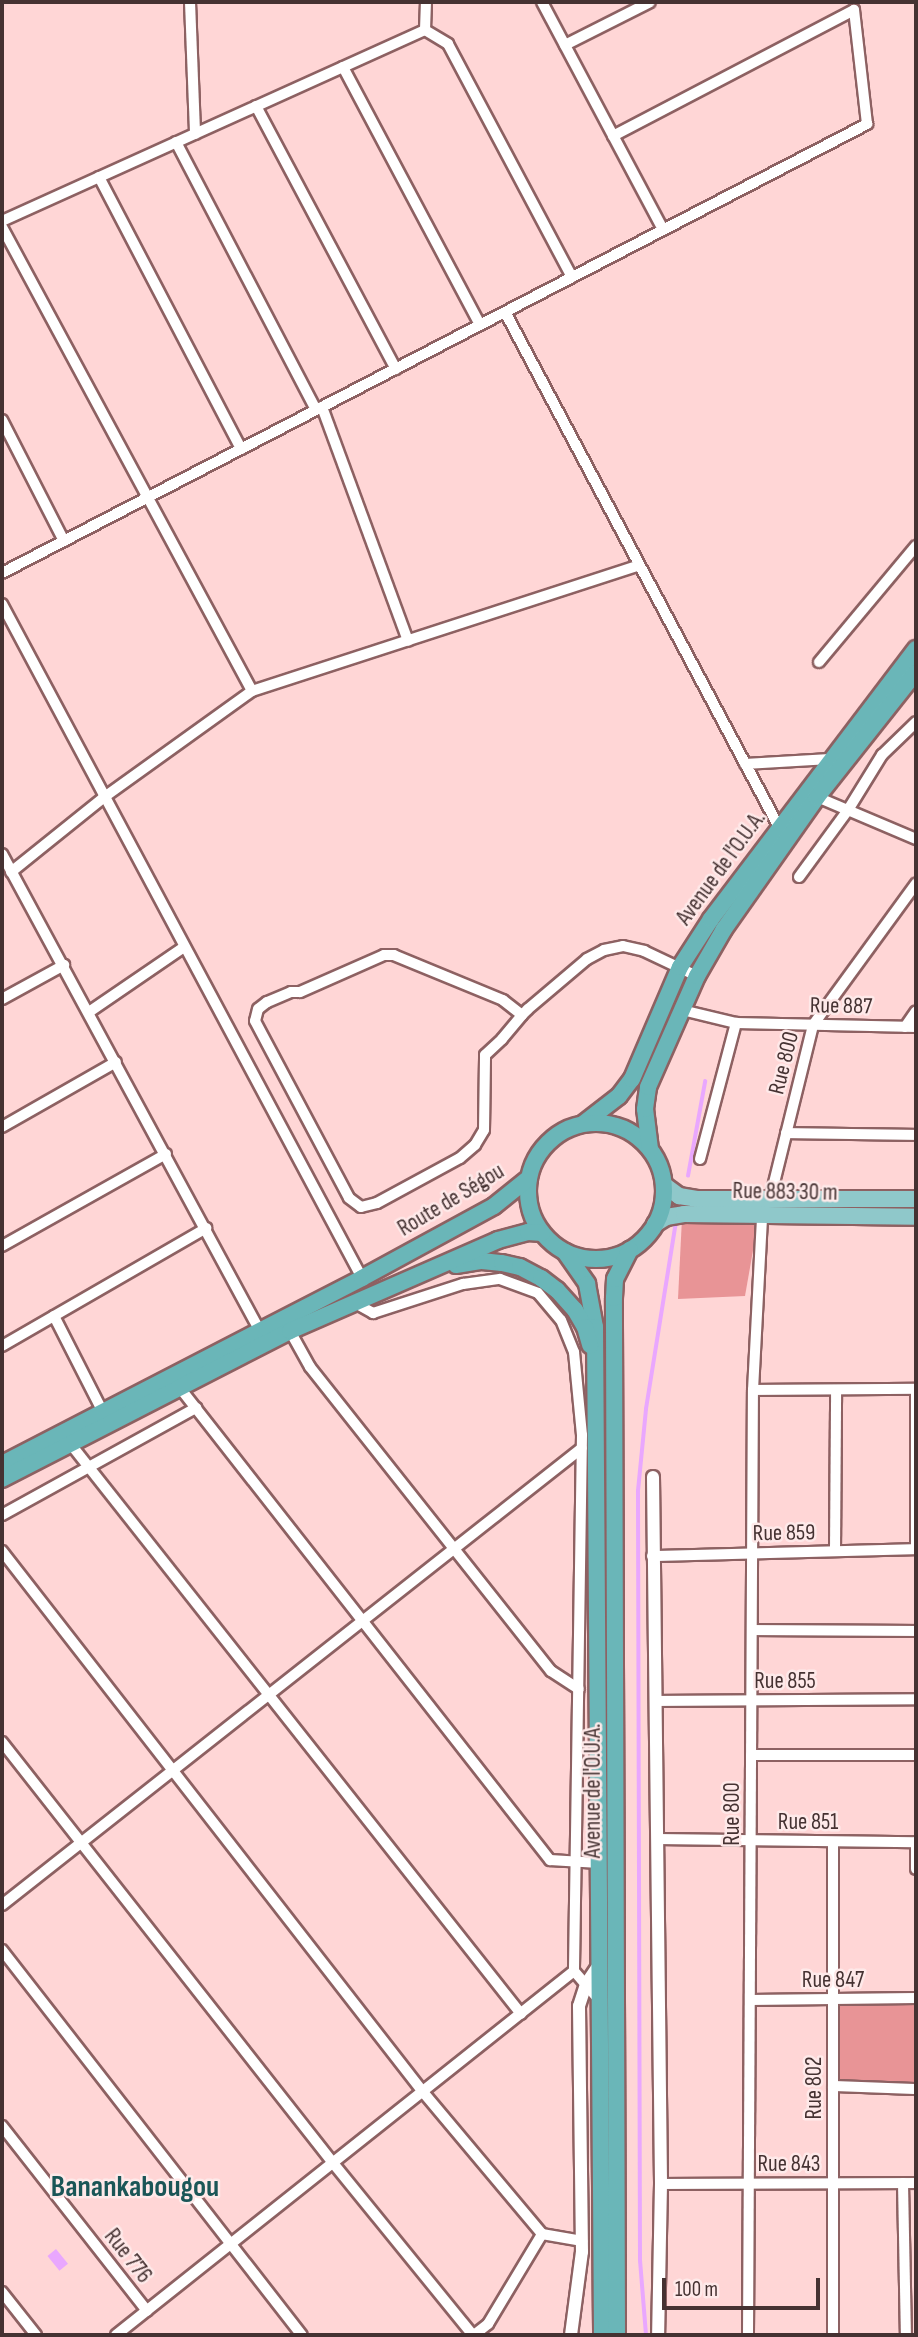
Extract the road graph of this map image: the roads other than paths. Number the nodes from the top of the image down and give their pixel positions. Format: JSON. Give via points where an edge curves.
{"nodes":[{"id":1,"x":190,"y":2,"type":"edge"},
{"id":2,"x":426,"y":2,"type":"edge"},
{"id":3,"x":542,"y":2,"type":"edge"},
{"id":4,"x":650,"y":2,"type":"edge"},
{"id":5,"x":425,"y":30,"type":"junction"},
{"id":6,"x":565,"y":46,"type":"junction"},
{"id":7,"x":343,"y":67,"type":"junction"},
{"id":8,"x":256,"y":106,"type":"junction"},
{"id":9,"x":195,"y":134,"type":"junction"},
{"id":10,"x":613,"y":136,"type":"junction"},
{"id":11,"x":176,"y":142,"type":"junction"},
{"id":12,"x":99,"y":177,"type":"junction"},
{"id":13,"x":2,"y":221,"type":"edge"},
{"id":14,"x":2,"y":227,"type":"edge"},
{"id":15,"x":663,"y":230,"type":"junction"},
{"id":16,"x":572,"y":277,"type":"junction"},
{"id":17,"x":505,"y":312,"type":"junction"},
{"id":18,"x":480,"y":325,"type":"junction"},
{"id":19,"x":396,"y":369,"type":"junction"},
{"id":20,"x":319,"y":408,"type":"junction"},
{"id":21,"x":2,"y":420,"type":"edge"},
{"id":22,"x":241,"y":449,"type":"junction"},
{"id":23,"x":149,"y":497,"type":"junction"},
{"id":24,"x":64,"y":541,"type":"junction"},
{"id":25,"x":916,"y":546,"type":"edge"},
{"id":26,"x":639,"y":565,"type":"junction"},
{"id":27,"x":2,"y":573,"type":"edge"},
{"id":28,"x":2,"y":604,"type":"edge"},
{"id":29,"x":408,"y":640,"type":"junction"},
{"id":30,"x":916,"y":649,"type":"edge"},
{"id":31,"x":819,"y":662,"type":"dead end"},
{"id":32,"x":916,"y":671,"type":"edge"},
{"id":33,"x":251,"y":691,"type":"junction"},
{"id":34,"x":916,"y":722,"type":"edge"},
{"id":35,"x":830,"y":759,"type":"junction"},
{"id":36,"x":744,"y":764,"type":"junction"},
{"id":37,"x":817,"y":797,"type":"junction"},
{"id":38,"x":103,"y":798,"type":"junction"},
{"id":39,"x":848,"y":810,"type":"junction"},
{"id":40,"x":779,"y":827,"type":"junction"},
{"id":41,"x":916,"y":839,"type":"edge"},
{"id":42,"x":2,"y":857,"type":"edge"},
{"id":43,"x":11,"y":872,"type":"junction"},
{"id":44,"x":799,"y":877,"type":"dead end"},
{"id":45,"x":916,"y":884,"type":"edge"},
{"id":46,"x":184,"y":947,"type":"junction"},
{"id":47,"x":64,"y":965,"type":"junction"},
{"id":48,"x":680,"y":967,"type":"junction"},
{"id":49,"x":697,"y":976,"type":"junction"},
{"id":50,"x":2,"y":999,"type":"edge"},
{"id":51,"x":682,"y":1010,"type":"junction"},
{"id":52,"x":916,"y":1011,"type":"edge"},
{"id":53,"x":89,"y":1012,"type":"junction"},
{"id":54,"x":522,"y":1016,"type":"junction"},
{"id":55,"x":736,"y":1023,"type":"junction"},
{"id":56,"x":813,"y":1025,"type":"junction"},
{"id":57,"x":911,"y":1027,"type":"edge"},
{"id":58,"x":116,"y":1062,"type":"junction"},
{"id":59,"x":584,"y":1123,"type":"junction"},
{"id":60,"x":2,"y":1127,"type":"edge"},
{"id":61,"x":786,"y":1133,"type":"junction"},
{"id":62,"x":916,"y":1135,"type":"edge"},
{"id":63,"x":650,"y":1149,"type":"junction"},
{"id":64,"x":166,"y":1154,"type":"junction"},
{"id":65,"x":700,"y":1159,"type":"dead end"},
{"id":66,"x":528,"y":1178,"type":"junction"},
{"id":67,"x":664,"y":1185,"type":"junction"},
{"id":68,"x":769,"y":1199,"type":"junction"},
{"id":69,"x":916,"y":1199,"type":"edge"},
{"id":70,"x":762,"y":1216,"type":"junction"},
{"id":71,"x":916,"y":1217,"type":"edge"},
{"id":72,"x":655,"y":1224,"type":"junction"},
{"id":73,"x":206,"y":1228,"type":"junction"},
{"id":74,"x":542,"y":1233,"type":"junction"},
{"id":75,"x":2,"y":1246,"type":"edge"},
{"id":76,"x":630,"y":1250,"type":"junction"},
{"id":77,"x":565,"y":1252,"type":"junction"},
{"id":78,"x":424,"y":1273,"type":"junction"},
{"id":79,"x":362,"y":1278,"type":"junction"},
{"id":80,"x":355,"y":1303,"type":"junction"},
{"id":81,"x":54,"y":1316,"type":"junction"},
{"id":82,"x":290,"y":1331,"type":"junction"},
{"id":83,"x":261,"y":1333,"type":"junction"},
{"id":84,"x":2,"y":1346,"type":"edge"},
{"id":85,"x":596,"y":1371,"type":"junction"},
{"id":86,"x":180,"y":1388,"type":"junction"},
{"id":87,"x":916,"y":1389,"type":"edge"},
{"id":88,"x":753,"y":1390,"type":"junction"},
{"id":89,"x":836,"y":1390,"type":"junction"},
{"id":90,"x":196,"y":1408,"type":"junction"},
{"id":91,"x":103,"y":1412,"type":"junction"},
{"id":92,"x":583,"y":1435,"type":"junction"},
{"id":93,"x":69,"y":1442,"type":"junction"},
{"id":94,"x":582,"y":1448,"type":"junction"},
{"id":95,"x":596,"y":1461,"type":"junction"},
{"id":96,"x":2,"y":1464,"type":"edge"},
{"id":97,"x":91,"y":1466,"type":"junction"},
{"id":98,"x":653,"y":1478,"type":"dead end"},
{"id":99,"x":2,"y":1479,"type":"edge"},
{"id":100,"x":2,"y":1515,"type":"edge"},
{"id":101,"x":454,"y":1548,"type":"junction"},
{"id":102,"x":916,"y":1549,"type":"edge"},
{"id":103,"x":2,"y":1551,"type":"edge"},
{"id":104,"x":835,"y":1551,"type":"junction"},
{"id":105,"x":752,"y":1553,"type":"junction"},
{"id":106,"x":652,"y":1556,"type":"junction"},
{"id":107,"x":362,"y":1620,"type":"junction"},
{"id":108,"x":752,"y":1630,"type":"junction"},
{"id":109,"x":916,"y":1631,"type":"edge"},
{"id":110,"x":579,"y":1689,"type":"junction"},
{"id":111,"x":269,"y":1694,"type":"junction"},
{"id":112,"x":916,"y":1699,"type":"edge"},
{"id":113,"x":752,"y":1701,"type":"junction"},
{"id":114,"x":655,"y":1702,"type":"junction"},
{"id":115,"x":2,"y":1742,"type":"edge"},
{"id":116,"x":751,"y":1755,"type":"junction"},
{"id":117,"x":916,"y":1755,"type":"edge"},
{"id":118,"x":171,"y":1771,"type":"junction"},
{"id":119,"x":657,"y":1839,"type":"junction"},
{"id":120,"x":751,"y":1841,"type":"junction"},
{"id":121,"x":82,"y":1842,"type":"junction"},
{"id":122,"x":833,"y":1842,"type":"junction"},
{"id":123,"x":916,"y":1842,"type":"edge"},
{"id":124,"x":576,"y":1861,"type":"junction"},
{"id":125,"x":599,"y":1863,"type":"junction"},
{"id":126,"x":916,"y":1869,"type":"edge"},
{"id":127,"x":2,"y":1905,"type":"edge"},
{"id":128,"x":2,"y":1950,"type":"edge"},
{"id":129,"x":599,"y":1965,"type":"junction"},
{"id":130,"x":574,"y":1971,"type":"junction"},
{"id":131,"x":586,"y":1984,"type":"junction"},
{"id":132,"x":916,"y":1998,"type":"edge"},
{"id":133,"x":833,"y":1999,"type":"junction"},
{"id":134,"x":599,"y":2000,"type":"junction"},
{"id":135,"x":750,"y":2000,"type":"junction"},
{"id":136,"x":521,"y":2014,"type":"junction"},
{"id":137,"x":833,"y":2086,"type":"junction"},
{"id":138,"x":916,"y":2088,"type":"edge"},
{"id":139,"x":423,"y":2092,"type":"junction"},
{"id":140,"x":2,"y":2126,"type":"edge"},
{"id":141,"x":332,"y":2163,"type":"junction"},
{"id":142,"x":749,"y":2183,"type":"junction"},
{"id":143,"x":833,"y":2183,"type":"junction"},
{"id":144,"x":903,"y":2183,"type":"junction"},
{"id":145,"x":916,"y":2183,"type":"edge"},
{"id":146,"x":661,"y":2184,"type":"junction"},
{"id":147,"x":542,"y":2234,"type":"junction"},
{"id":148,"x":582,"y":2241,"type":"junction"},
{"id":149,"x":230,"y":2244,"type":"junction"},
{"id":150,"x":2,"y":2292,"type":"edge"},
{"id":151,"x":147,"y":2311,"type":"junction"},
{"id":152,"x":36,"y":2335,"type":"edge"},
{"id":153,"x":116,"y":2335,"type":"edge"},
{"id":154,"x":302,"y":2335,"type":"edge"},
{"id":155,"x":473,"y":2335,"type":"edge"},
{"id":156,"x":571,"y":2335,"type":"edge"},
{"id":157,"x":603,"y":2335,"type":"edge"},
{"id":158,"x":617,"y":2335,"type":"edge"},
{"id":159,"x":658,"y":2335,"type":"edge"},
{"id":160,"x":748,"y":2335,"type":"edge"},
{"id":161,"x":833,"y":2335,"type":"edge"},
{"id":162,"x":906,"y":2335,"type":"edge"}],
"edges":[{"from":1,"to":9,"type":"street"},
{"from":2,"to":5,"type":"street"},
{"from":3,"to":6,"type":"street"},
{"from":4,"to":6,"type":"street"},
{"from":5,"to":7,"type":"street"},
{"from":5,"to":16,"type":"street","via":[[448,44]]},
{"from":6,"to":10,"type":"street"},
{"from":7,"to":8,"type":"street"},
{"from":7,"to":18,"type":"street"},
{"from":8,"to":9,"type":"street"},
{"from":8,"to":19,"type":"street"},
{"from":9,"to":11,"type":"street"},
{"from":10,"to":15,"type":"street"},
{"from":10,"to":15,"type":"street","via":[[854,10],[867,124]]},
{"from":11,"to":12,"type":"street"},
{"from":11,"to":20,"type":"street"},
{"from":12,"to":13,"type":"street"},
{"from":12,"to":22,"type":"street"},
{"from":14,"to":23,"type":"street"},
{"from":15,"to":16,"type":"street"},
{"from":16,"to":17,"type":"street"},
{"from":17,"to":18,"type":"street"},
{"from":17,"to":26,"type":"street"},
{"from":18,"to":19,"type":"street"},
{"from":19,"to":20,"type":"street"},
{"from":20,"to":22,"type":"street"},
{"from":20,"to":29,"type":"street"},
{"from":21,"to":24,"type":"street"},
{"from":22,"to":23,"type":"street"},
{"from":23,"to":24,"type":"street"},
{"from":23,"to":33,"type":"street"},
{"from":24,"to":27,"type":"street"},
{"from":25,"to":31,"type":"street"},
{"from":26,"to":29,"type":"street"},
{"from":26,"to":36,"type":"street"},
{"from":28,"to":38,"type":"street"},
{"from":29,"to":33,"type":"street"},
{"from":30,"to":35,"type":"highway","name":"Avenue de l'O.U.A."},
{"from":32,"to":37,"type":"highway","name":"Avenue de l'O.U.A."},
{"from":33,"to":38,"type":"street"},
{"from":34,"to":39,"type":"street","via":[[882,755]]},
{"from":35,"to":36,"type":"street"},
{"from":35,"to":40,"type":"highway","name":"Avenue de l'O.U.A."},
{"from":36,"to":40,"type":"street"},
{"from":37,"to":39,"type":"street"},
{"from":37,"to":49,"type":"highway","name":"Avenue de l'O.U.A.","via":[[724,929]]},
{"from":38,"to":43,"type":"street"},
{"from":38,"to":46,"type":"street"},
{"from":39,"to":41,"type":"street"},
{"from":39,"to":44,"type":"street"},
{"from":40,"to":48,"type":"highway","name":"Avenue de l'O.U.A."},
{"from":42,"to":43,"type":"street"},
{"from":43,"to":47,"type":"street"},
{"from":45,"to":56,"type":"street","name":"Rue 800"},
{"from":46,"to":53,"type":"street"},
{"from":46,"to":79,"type":"street"},
{"from":47,"to":50,"type":"street"},
{"from":47,"to":53,"type":"street"},
{"from":48,"to":49,"type":"street"},
{"from":48,"to":54,"type":"street","via":[[623,946],[604,950],[587,959]]},
{"from":48,"to":59,"type":"highway","name":"Avenue de l'O.U.A.","via":[[632,1079],[619,1096]]},
{"from":49,"to":51,"type":"highway","name":"Avenue de l'O.U.A."},
{"from":51,"to":55,"type":"street","name":"Rue 887"},
{"from":51,"to":63,"type":"highway","name":"Avenue de l'O.U.A.","via":[[648,1087],[645,1109]]},
{"from":52,"to":57,"type":"street"},
{"from":53,"to":58,"type":"street"},
{"from":54,"to":54,"type":"street","via":[[485,1055],[484,1130],[475,1145],[460,1158],[377,1203],[361,1207],[349,1198],[255,1021],[258,1009],[267,1002],[384,955],[394,955],[503,1000]]},
{"from":55,"to":56,"type":"street","name":"Rue 887"},
{"from":55,"to":65,"type":"street"},
{"from":56,"to":57,"type":"street","name":"Rue 887"},
{"from":56,"to":61,"type":"street","name":"Rue 800"},
{"from":58,"to":60,"type":"street"},
{"from":58,"to":64,"type":"street"},
{"from":59,"to":63,"type":"highway","via":[[620,1127]]},
{"from":59,"to":66,"type":"highway","via":[[568,1128],[542,1148]]},
{"from":61,"to":62,"type":"street"},
{"from":61,"to":68,"type":"street","name":"Rue 800"},
{"from":63,"to":67,"type":"highway"},
{"from":64,"to":73,"type":"street"},
{"from":64,"to":75,"type":"street"},
{"from":66,"to":74,"type":"highway","name":"Route de Ségou","via":[[528,1198]]},
{"from":66,"to":79,"type":"highway","name":"Route de Ségou","via":[[494,1206]]},
{"from":67,"to":68,"type":"main road","via":[[679,1196],[697,1199]]},
{"from":67,"to":72,"type":"highway"},
{"from":68,"to":69,"type":"main road"},
{"from":70,"to":71,"type":"main road","name":"Rue 883 30 m"},
{"from":70,"to":72,"type":"main road","name":"Rue 883 30 m","via":[[684,1214]]},
{"from":70,"to":88,"type":"street","name":"Rue 800"},
{"from":72,"to":76,"type":"highway"},
{"from":73,"to":81,"type":"street"},
{"from":73,"to":83,"type":"street"},
{"from":74,"to":77,"type":"highway"},
{"from":74,"to":78,"type":"highway","via":[[498,1240]]},
{"from":76,"to":77,"type":"highway","via":[[604,1259]]},
{"from":76,"to":158,"type":"highway","name":"Avenue de l'O.U.A.","via":[[615,1279],[614,1298]]},
{"from":77,"to":85,"type":"highway","name":"Avenue de l'O.U.A.","via":[[587,1284]]},
{"from":78,"to":80,"type":"highway"},
{"from":78,"to":85,"type":"highway","via":[[482,1261],[520,1267],[558,1290],[575,1310]]},
{"from":79,"to":83,"type":"highway","name":"Route de Ségou"},
{"from":80,"to":82,"type":"highway"},
{"from":80,"to":92,"type":"street","name":"Avenue de l'O.U.A.","via":[[373,1313],[482,1280],[500,1279],[538,1293],[561,1320],[574,1352]]},
{"from":81,"to":84,"type":"street"},
{"from":81,"to":91,"type":"street"},
{"from":82,"to":86,"type":"highway"},
{"from":82,"to":101,"type":"street","via":[[310,1367]]},
{"from":83,"to":91,"type":"highway","name":"Route de Ségou"},
{"from":85,"to":95,"type":"highway","name":"Avenue de l'O.U.A."},
{"from":86,"to":90,"type":"street"},
{"from":86,"to":93,"type":"highway"},
{"from":87,"to":89,"type":"street"},
{"from":87,"to":102,"type":"street"},
{"from":88,"to":89,"type":"street"},
{"from":88,"to":105,"type":"street","name":"Rue 800"},
{"from":89,"to":104,"type":"street"},
{"from":90,"to":97,"type":"street"},
{"from":90,"to":107,"type":"street"},
{"from":91,"to":96,"type":"highway","name":"Route de Ségou"},
{"from":92,"to":94,"type":"street","name":"Avenue de l'O.U.A."},
{"from":92,"to":95,"type":"street"},
{"from":93,"to":97,"type":"street"},
{"from":93,"to":99,"type":"highway"},
{"from":94,"to":101,"type":"street"},
{"from":94,"to":110,"type":"street","name":"Avenue de l'O.U.A."},
{"from":95,"to":125,"type":"highway","name":"Avenue de l'O.U.A."},
{"from":97,"to":100,"type":"street"},
{"from":97,"to":111,"type":"street"},
{"from":98,"to":106,"type":"street"},
{"from":101,"to":107,"type":"street"},
{"from":101,"to":110,"type":"street","via":[[551,1671]]},
{"from":102,"to":104,"type":"street","name":"Rue 859"},
{"from":103,"to":118,"type":"street"},
{"from":104,"to":105,"type":"street","name":"Rue 859"},
{"from":105,"to":106,"type":"street","name":"Rue 859"},
{"from":105,"to":108,"type":"street","name":"Rue 800"},
{"from":106,"to":114,"type":"street"},
{"from":107,"to":111,"type":"street"},
{"from":107,"to":124,"type":"street","via":[[550,1860]]},
{"from":108,"to":109,"type":"street"},
{"from":108,"to":113,"type":"street","name":"Rue 800"},
{"from":110,"to":124,"type":"street","name":"Avenue de l'O.U.A."},
{"from":111,"to":118,"type":"street"},
{"from":111,"to":136,"type":"street"},
{"from":112,"to":113,"type":"street","name":"Rue 855"},
{"from":113,"to":114,"type":"street","name":"Rue 855"},
{"from":113,"to":116,"type":"street","name":"Rue 800"},
{"from":114,"to":119,"type":"street"},
{"from":115,"to":121,"type":"street"},
{"from":116,"to":117,"type":"street"},
{"from":116,"to":120,"type":"street","name":"Rue 800"},
{"from":118,"to":121,"type":"street"},
{"from":118,"to":139,"type":"street"},
{"from":119,"to":120,"type":"street","name":"Rue 851"},
{"from":119,"to":146,"type":"street"},
{"from":120,"to":122,"type":"street","name":"Rue 851"},
{"from":120,"to":135,"type":"street","name":"Rue 800"},
{"from":121,"to":127,"type":"street"},
{"from":121,"to":141,"type":"street"},
{"from":122,"to":123,"type":"street","name":"Rue 851"},
{"from":122,"to":133,"type":"street","name":"Rue 802"},
{"from":123,"to":126,"type":"street"},
{"from":124,"to":125,"type":"street"},
{"from":124,"to":130,"type":"street","name":"Avenue de l'O.U.A."},
{"from":125,"to":129,"type":"highway","name":"Avenue de l'O.U.A."},
{"from":128,"to":149,"type":"street"},
{"from":129,"to":131,"type":"street"},
{"from":129,"to":134,"type":"highway","name":"Avenue de l'O.U.A."},
{"from":130,"to":131,"type":"street"},
{"from":130,"to":136,"type":"street"},
{"from":131,"to":134,"type":"street"},
{"from":131,"to":148,"type":"street","via":[[579,2006],[577,2052]]},
{"from":132,"to":133,"type":"street","name":"Rue 847"},
{"from":133,"to":135,"type":"street","name":"Rue 847"},
{"from":133,"to":137,"type":"street","name":"Rue 802"},
{"from":134,"to":157,"type":"highway","name":"Avenue de l'O.U.A."},
{"from":135,"to":142,"type":"street","name":"Rue 800"},
{"from":136,"to":139,"type":"street"},
{"from":137,"to":138,"type":"street"},
{"from":137,"to":143,"type":"street","name":"Rue 802"},
{"from":139,"to":141,"type":"street"},
{"from":139,"to":147,"type":"street"},
{"from":140,"to":151,"type":"street","name":"Rue 776"},
{"from":141,"to":149,"type":"street"},
{"from":141,"to":155,"type":"street"},
{"from":142,"to":143,"type":"street","name":"Rue 843"},
{"from":142,"to":146,"type":"street","name":"Rue 843"},
{"from":142,"to":160,"type":"street","name":"Rue 800"},
{"from":143,"to":144,"type":"street","name":"Rue 843"},
{"from":143,"to":161,"type":"street","name":"Rue 802"},
{"from":144,"to":145,"type":"street","name":"Rue 843"},
{"from":144,"to":162,"type":"street"},
{"from":146,"to":159,"type":"street"},
{"from":147,"to":148,"type":"street"},
{"from":147,"to":155,"type":"street","via":[[488,2324]]},
{"from":148,"to":156,"type":"street"},
{"from":149,"to":151,"type":"street"},
{"from":149,"to":154,"type":"street"},
{"from":150,"to":152,"type":"street"},
{"from":151,"to":153,"type":"street"}]}
